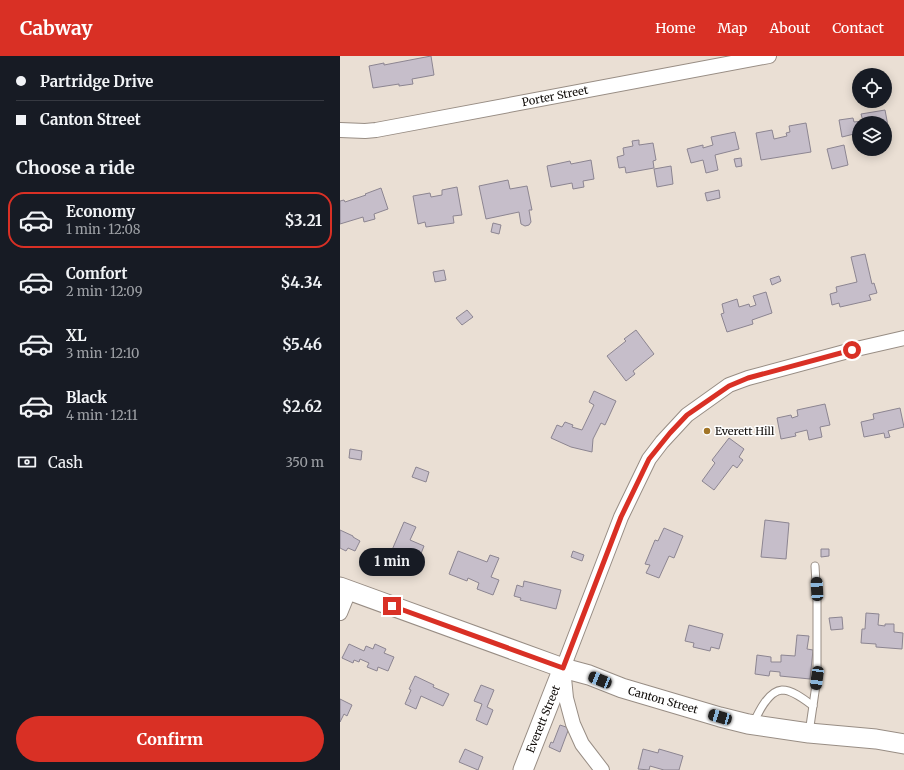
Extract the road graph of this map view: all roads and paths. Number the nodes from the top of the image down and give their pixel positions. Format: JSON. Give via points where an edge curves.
{"nodes":[{"id":1,"x":769,"y":56,"type":"edge"},
{"id":2,"x":340,"y":130,"type":"edge"},
{"id":3,"x":904,"y":338,"type":"edge"},
{"id":4,"x":815,"y":566,"type":"dead end"},
{"id":5,"x":344,"y":589,"type":"edge"},
{"id":6,"x":340,"y":613,"type":"edge"},
{"id":7,"x":563,"y":668,"type":"junction"},
{"id":8,"x":813,"y":706,"type":"junction"},
{"id":9,"x":753,"y":725,"type":"junction"},
{"id":10,"x":809,"y":733,"type":"junction"},
{"id":11,"x":904,"y":744,"type":"edge"},
{"id":12,"x":523,"y":770,"type":"edge"},
{"id":13,"x":602,"y":770,"type":"edge"}],
"edges":[{"from":1,"to":2,"type":"street","name":"Porter Street","via":[[376,130]]},
{"from":3,"to":7,"type":"street","via":[[748,378],[729,386],[687,415],[662,442],[646,466],[621,517]]},
{"from":4,"to":8,"type":"lane","via":[[817,678]]},
{"from":5,"to":6,"type":"street"},
{"from":5,"to":7,"type":"main road","name":"Canton Street"},
{"from":7,"to":9,"type":"main road","name":"Canton Street","via":[[628,690]]},
{"from":7,"to":12,"type":"main road","name":"Everett Street"},
{"from":7,"to":13,"type":"street","via":[[566,698],[573,724],[582,744]]},
{"from":8,"to":9,"type":"lane","via":[[800,697],[782,690],[771,696],[761,707]]},
{"from":8,"to":10,"type":"lane"},
{"from":9,"to":10,"type":"main road","name":"Canton Street"},
{"from":10,"to":11,"type":"main road","name":"Canton Street"}]}
